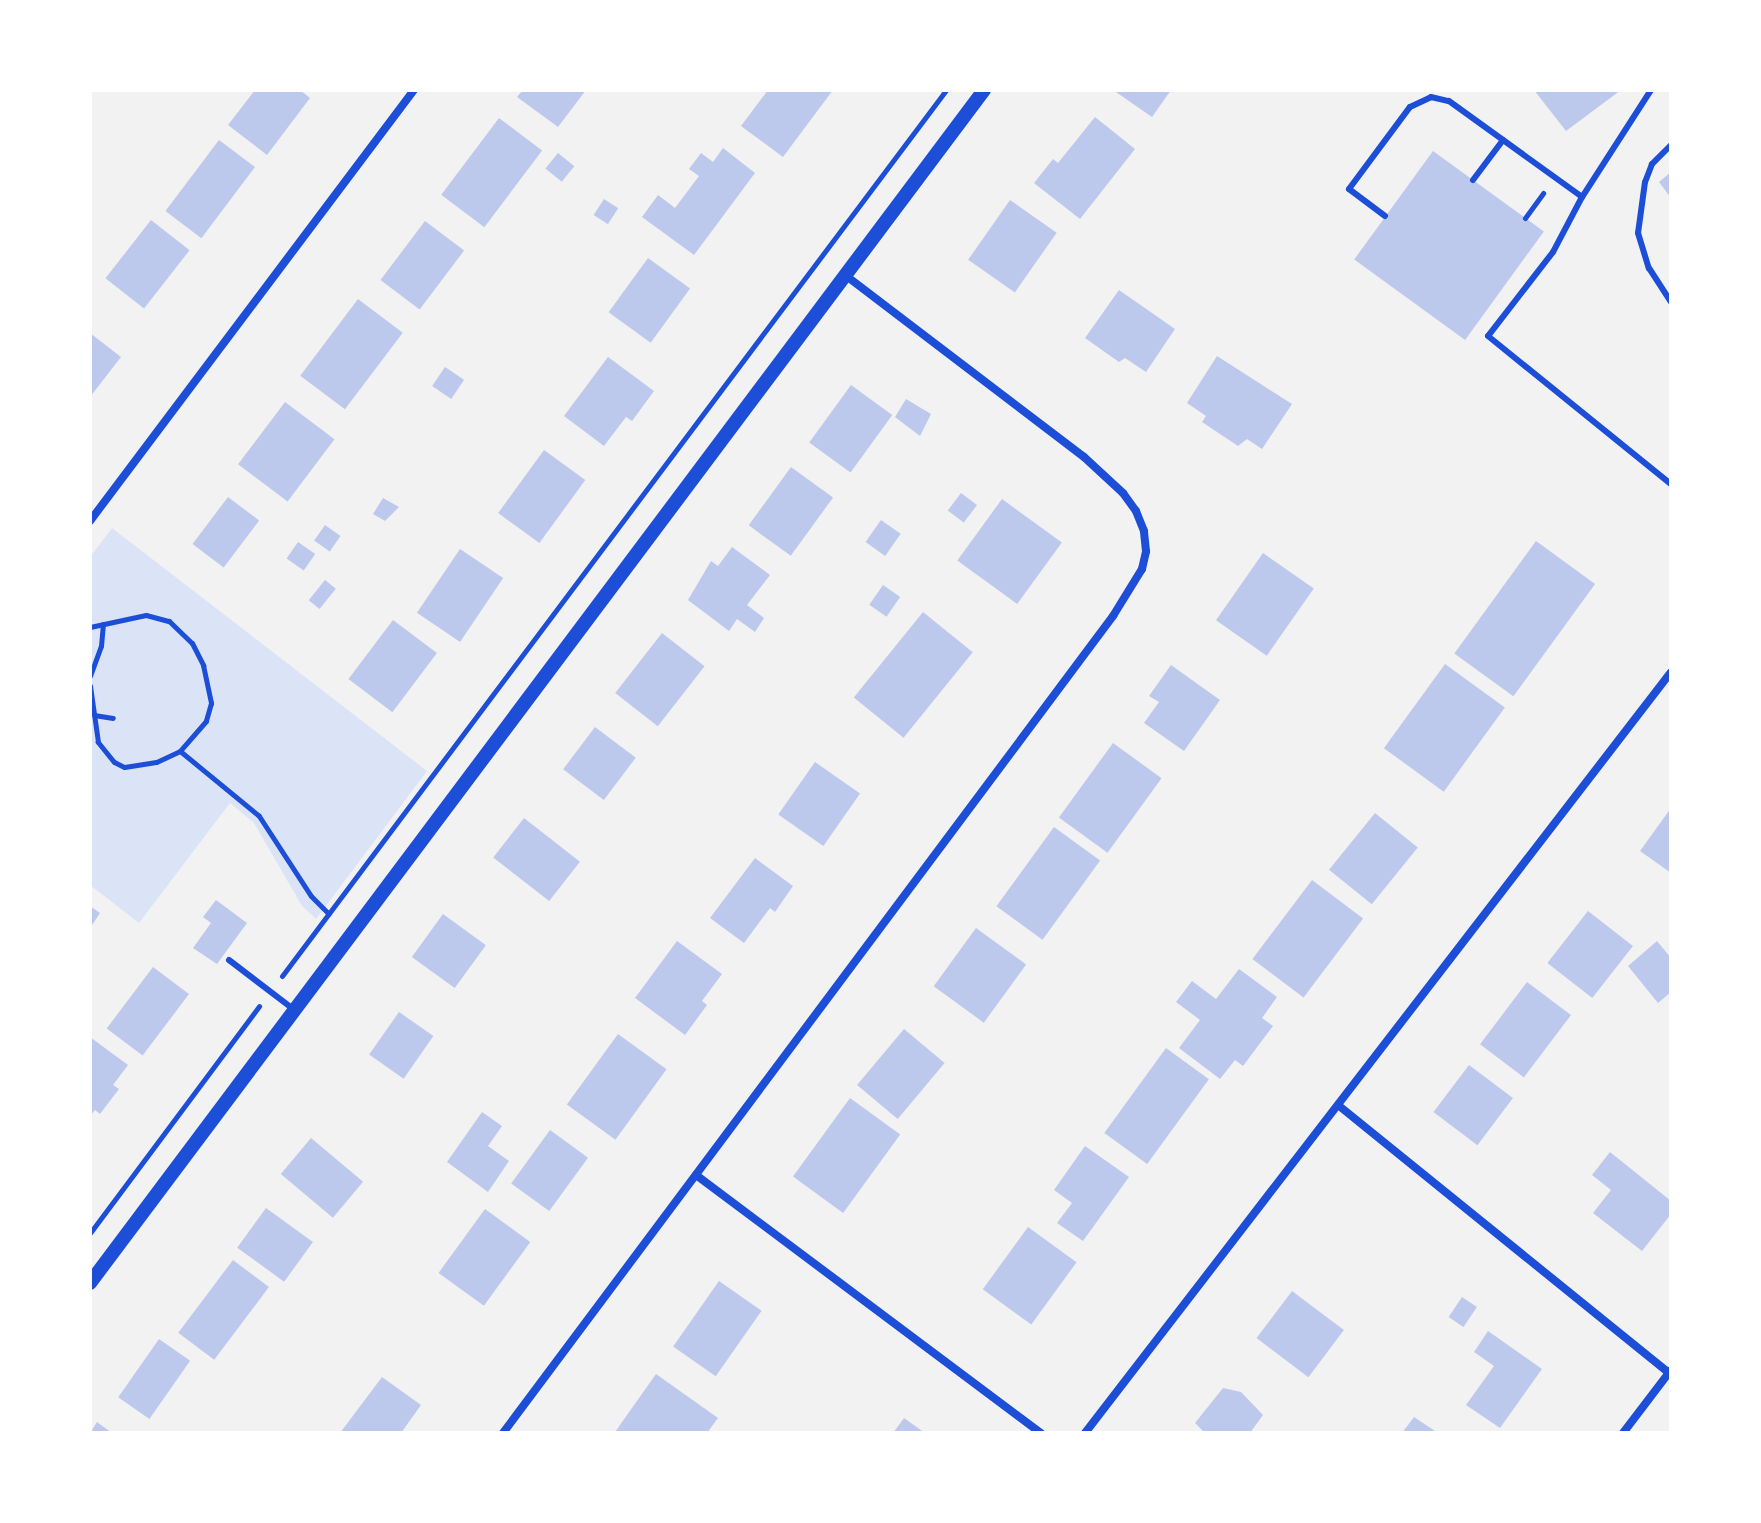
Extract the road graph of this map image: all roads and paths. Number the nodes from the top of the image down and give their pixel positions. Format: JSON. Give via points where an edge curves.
{"nodes":[{"id":1,"x":414,"y":90,"type":"edge"},
{"id":2,"x":946,"y":90,"type":"edge"},
{"id":3,"x":984,"y":90,"type":"edge"},
{"id":4,"x":1651,"y":90,"type":"edge"},
{"id":5,"x":1441,"y":94,"type":"edge"},
{"id":6,"x":1503,"y":140,"type":"junction"},
{"id":7,"x":1671,"y":145,"type":"edge"},
{"id":8,"x":1554,"y":177,"type":"junction"},
{"id":9,"x":1473,"y":180,"type":"dead end"},
{"id":10,"x":1582,"y":197,"type":"junction"},
{"id":11,"x":1385,"y":216,"type":"dead end"},
{"id":12,"x":1525,"y":218,"type":"dead end"},
{"id":13,"x":846,"y":276,"type":"junction"},
{"id":14,"x":1671,"y":302,"type":"edge"},
{"id":15,"x":1671,"y":484,"type":"edge"},
{"id":16,"x":90,"y":521,"type":"edge"},
{"id":17,"x":103,"y":624,"type":"junction"},
{"id":18,"x":90,"y":627,"type":"edge"},
{"id":19,"x":1671,"y":672,"type":"edge"},
{"id":20,"x":90,"y":676,"type":"edge"},
{"id":21,"x":90,"y":686,"type":"edge"},
{"id":22,"x":94,"y":715,"type":"junction"},
{"id":23,"x":113,"y":718,"type":"dead end"},
{"id":24,"x":101,"y":747,"type":"junction"},
{"id":25,"x":94,"y":750,"type":"dead end"},
{"id":26,"x":180,"y":751,"type":"junction"},
{"id":27,"x":137,"y":767,"type":"junction"},
{"id":28,"x":137,"y":777,"type":"dead end"},
{"id":29,"x":329,"y":914,"type":"junction"},
{"id":30,"x":229,"y":960,"type":"dead end"},
{"id":31,"x":280,"y":979,"type":"dead end"},
{"id":32,"x":260,"y":1006,"type":"dead end"},
{"id":33,"x":295,"y":1010,"type":"junction"},
{"id":34,"x":1338,"y":1105,"type":"junction"},
{"id":35,"x":696,"y":1175,"type":"junction"},
{"id":36,"x":90,"y":1233,"type":"edge"},
{"id":37,"x":90,"y":1283,"type":"edge"},
{"id":38,"x":1670,"y":1373,"type":"edge"},
{"id":39,"x":503,"y":1433,"type":"edge"},
{"id":40,"x":1041,"y":1433,"type":"edge"},
{"id":41,"x":1085,"y":1433,"type":"edge"},
{"id":42,"x":1623,"y":1433,"type":"edge"}],
"edges":[{"from":1,"to":16,"type":"street"},
{"from":2,"to":29,"type":"path"},
{"from":3,"to":13,"type":"street"},
{"from":4,"to":10,"type":"lane"},
{"from":5,"to":6,"type":"lane"},
{"from":5,"to":11,"type":"lane","via":[[1410,107],[1349,189]]},
{"from":6,"to":8,"type":"lane"},
{"from":6,"to":9,"type":"lane"},
{"from":7,"to":14,"type":"lane","via":[[1652,164],[1645,182],[1638,233],[1649,268]]},
{"from":8,"to":10,"type":"lane"},
{"from":8,"to":12,"type":"path"},
{"from":10,"to":15,"type":"lane","via":[[1553,252],[1488,336]]},
{"from":13,"to":33,"type":"street"},
{"from":13,"to":35,"type":"street","via":[[1107,478],[1136,511],[1146,551],[1142,569],[1113,616]]},
{"from":17,"to":18,"type":"path"},
{"from":17,"to":20,"type":"path"},
{"from":17,"to":26,"type":"path","via":[[159,617],[192,643],[211,703],[206,721]]},
{"from":19,"to":34,"type":"street"},
{"from":21,"to":22,"type":"path"},
{"from":22,"to":23,"type":"path"},
{"from":22,"to":24,"type":"path"},
{"from":24,"to":25,"type":"path"},
{"from":24,"to":27,"type":"path","via":[[124,767]]},
{"from":26,"to":27,"type":"path"},
{"from":26,"to":29,"type":"path","via":[[259,816],[311,896]]},
{"from":27,"to":28,"type":"path"},
{"from":29,"to":31,"type":"path"},
{"from":30,"to":33,"type":"lane"},
{"from":32,"to":36,"type":"path"},
{"from":33,"to":37,"type":"street"},
{"from":34,"to":38,"type":"street"},
{"from":34,"to":41,"type":"street"},
{"from":35,"to":39,"type":"street"},
{"from":35,"to":40,"type":"street"},
{"from":38,"to":42,"type":"street"}]}
